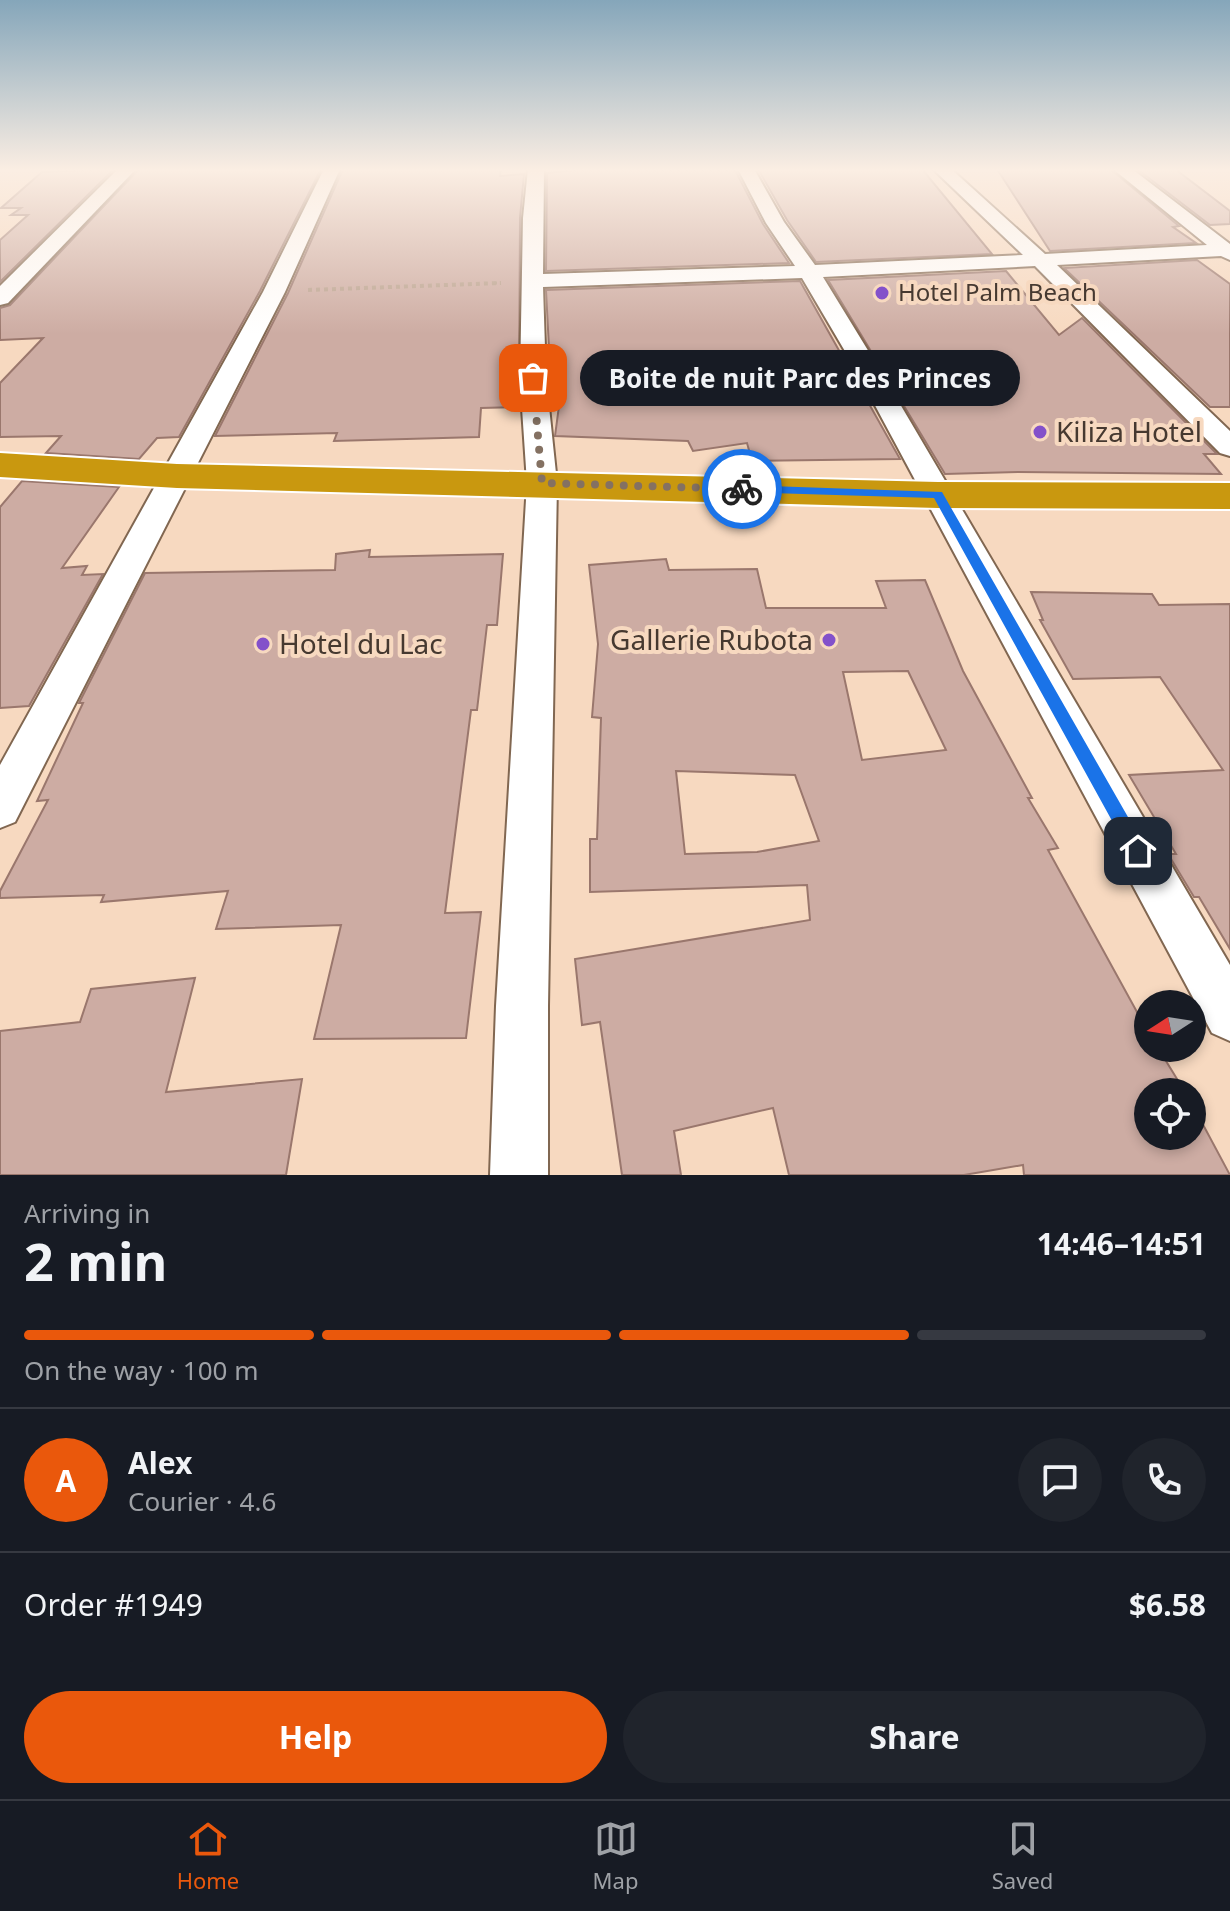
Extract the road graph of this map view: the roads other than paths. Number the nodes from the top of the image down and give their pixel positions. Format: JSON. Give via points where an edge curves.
{"nodes":[{"id":1,"x":74,"y":224,"type":"edge"},
{"id":2,"x":306,"y":224,"type":"edge"},
{"id":3,"x":532,"y":224,"type":"edge"},
{"id":4,"x":776,"y":224,"type":"edge"},
{"id":5,"x":1001,"y":224,"type":"edge"},
{"id":6,"x":1193,"y":224,"type":"edge"},
{"id":7,"x":1229,"y":251,"type":"edge"},
{"id":8,"x":1040,"y":260,"type":"junction"},
{"id":9,"x":809,"y":272,"type":"junction"},
{"id":10,"x":534,"y":281,"type":"junction"},
{"id":11,"x":0,"y":298,"type":"edge"},
{"id":12,"x":1230,"y":447,"type":"edge"},
{"id":13,"x":0,"y":465,"type":"edge"},
{"id":14,"x":177,"y":476,"type":"junction"},
{"id":15,"x":542,"y":483,"type":"junction"},
{"id":16,"x":938,"y":495,"type":"junction"},
{"id":17,"x":1230,"y":496,"type":"edge"},
{"id":18,"x":0,"y":807,"type":"edge"},
{"id":19,"x":1230,"y":1015,"type":"edge"},
{"id":20,"x":519,"y":1175,"type":"edge"}],
"edges":[{"from":1,"to":11,"type":"street"},
{"from":2,"to":14,"type":"street"},
{"from":3,"to":10,"type":"street"},
{"from":4,"to":9,"type":"street"},
{"from":5,"to":8,"type":"street"},
{"from":6,"to":7,"type":"street"},
{"from":7,"to":8,"type":"street"},
{"from":8,"to":9,"type":"street"},
{"from":8,"to":12,"type":"street"},
{"from":9,"to":10,"type":"street"},
{"from":9,"to":16,"type":"street"},
{"from":10,"to":15,"type":"street","via":[[533,378]]},
{"from":13,"to":14,"type":"highway"},
{"from":14,"to":15,"type":"highway"},
{"from":14,"to":18,"type":"street"},
{"from":15,"to":16,"type":"highway"},
{"from":15,"to":20,"type":"street"},
{"from":16,"to":17,"type":"highway"},
{"from":16,"to":19,"type":"street"}]}
